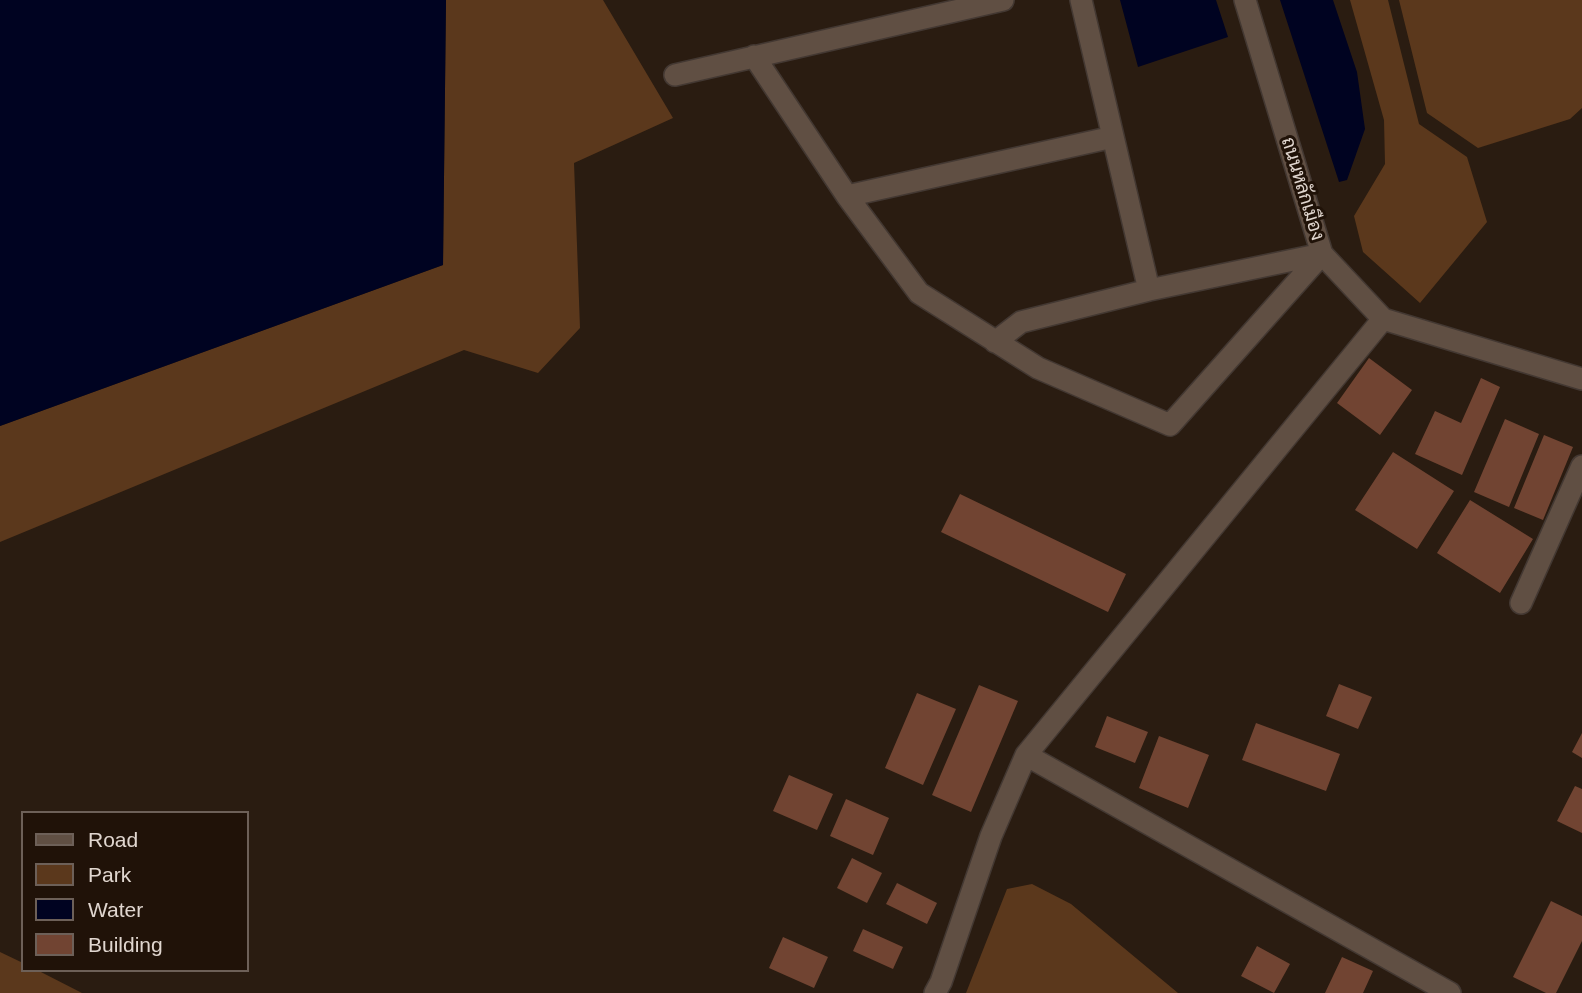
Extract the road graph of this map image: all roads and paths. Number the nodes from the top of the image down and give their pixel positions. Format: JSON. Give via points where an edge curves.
{"nodes":[{"id":1,"x":1003,"y":0,"type":"edge"},
{"id":2,"x":1081,"y":0,"type":"edge"},
{"id":3,"x":1245,"y":0,"type":"edge"},
{"id":4,"x":754,"y":56,"type":"junction"},
{"id":5,"x":675,"y":75,"type":"dead end"},
{"id":6,"x":1113,"y":137,"type":"junction"},
{"id":7,"x":847,"y":196,"type":"junction"},
{"id":8,"x":1322,"y":254,"type":"junction"},
{"id":9,"x":1149,"y":290,"type":"junction"},
{"id":10,"x":1383,"y":319,"type":"junction"},
{"id":11,"x":995,"y":342,"type":"junction"},
{"id":12,"x":1582,"y":379,"type":"edge"},
{"id":13,"x":1582,"y":466,"type":"edge"},
{"id":14,"x":1521,"y":603,"type":"dead end"},
{"id":15,"x":1027,"y":755,"type":"junction"},
{"id":16,"x":935,"y":993,"type":"edge"},
{"id":17,"x":1450,"y":993,"type":"edge"}],
"edges":[{"from":1,"to":4,"type":"street"},
{"from":2,"to":6,"type":"street"},
{"from":3,"to":8,"type":"street","name":"ถนนหลักเมือง"},
{"from":4,"to":5,"type":"street"},
{"from":4,"to":7,"type":"street"},
{"from":6,"to":7,"type":"street"},
{"from":6,"to":9,"type":"street"},
{"from":7,"to":11,"type":"street","via":[[919,293]]},
{"from":8,"to":9,"type":"street"},
{"from":8,"to":10,"type":"street","name":"ถนนหลักเมือง"},
{"from":8,"to":11,"type":"street","via":[[1170,425],[1038,368]]},
{"from":9,"to":11,"type":"street","via":[[1021,321]]},
{"from":10,"to":12,"type":"street"},
{"from":10,"to":15,"type":"street"},
{"from":13,"to":14,"type":"street"},
{"from":15,"to":16,"type":"street","via":[[991,836]]},
{"from":15,"to":17,"type":"street"}]}
